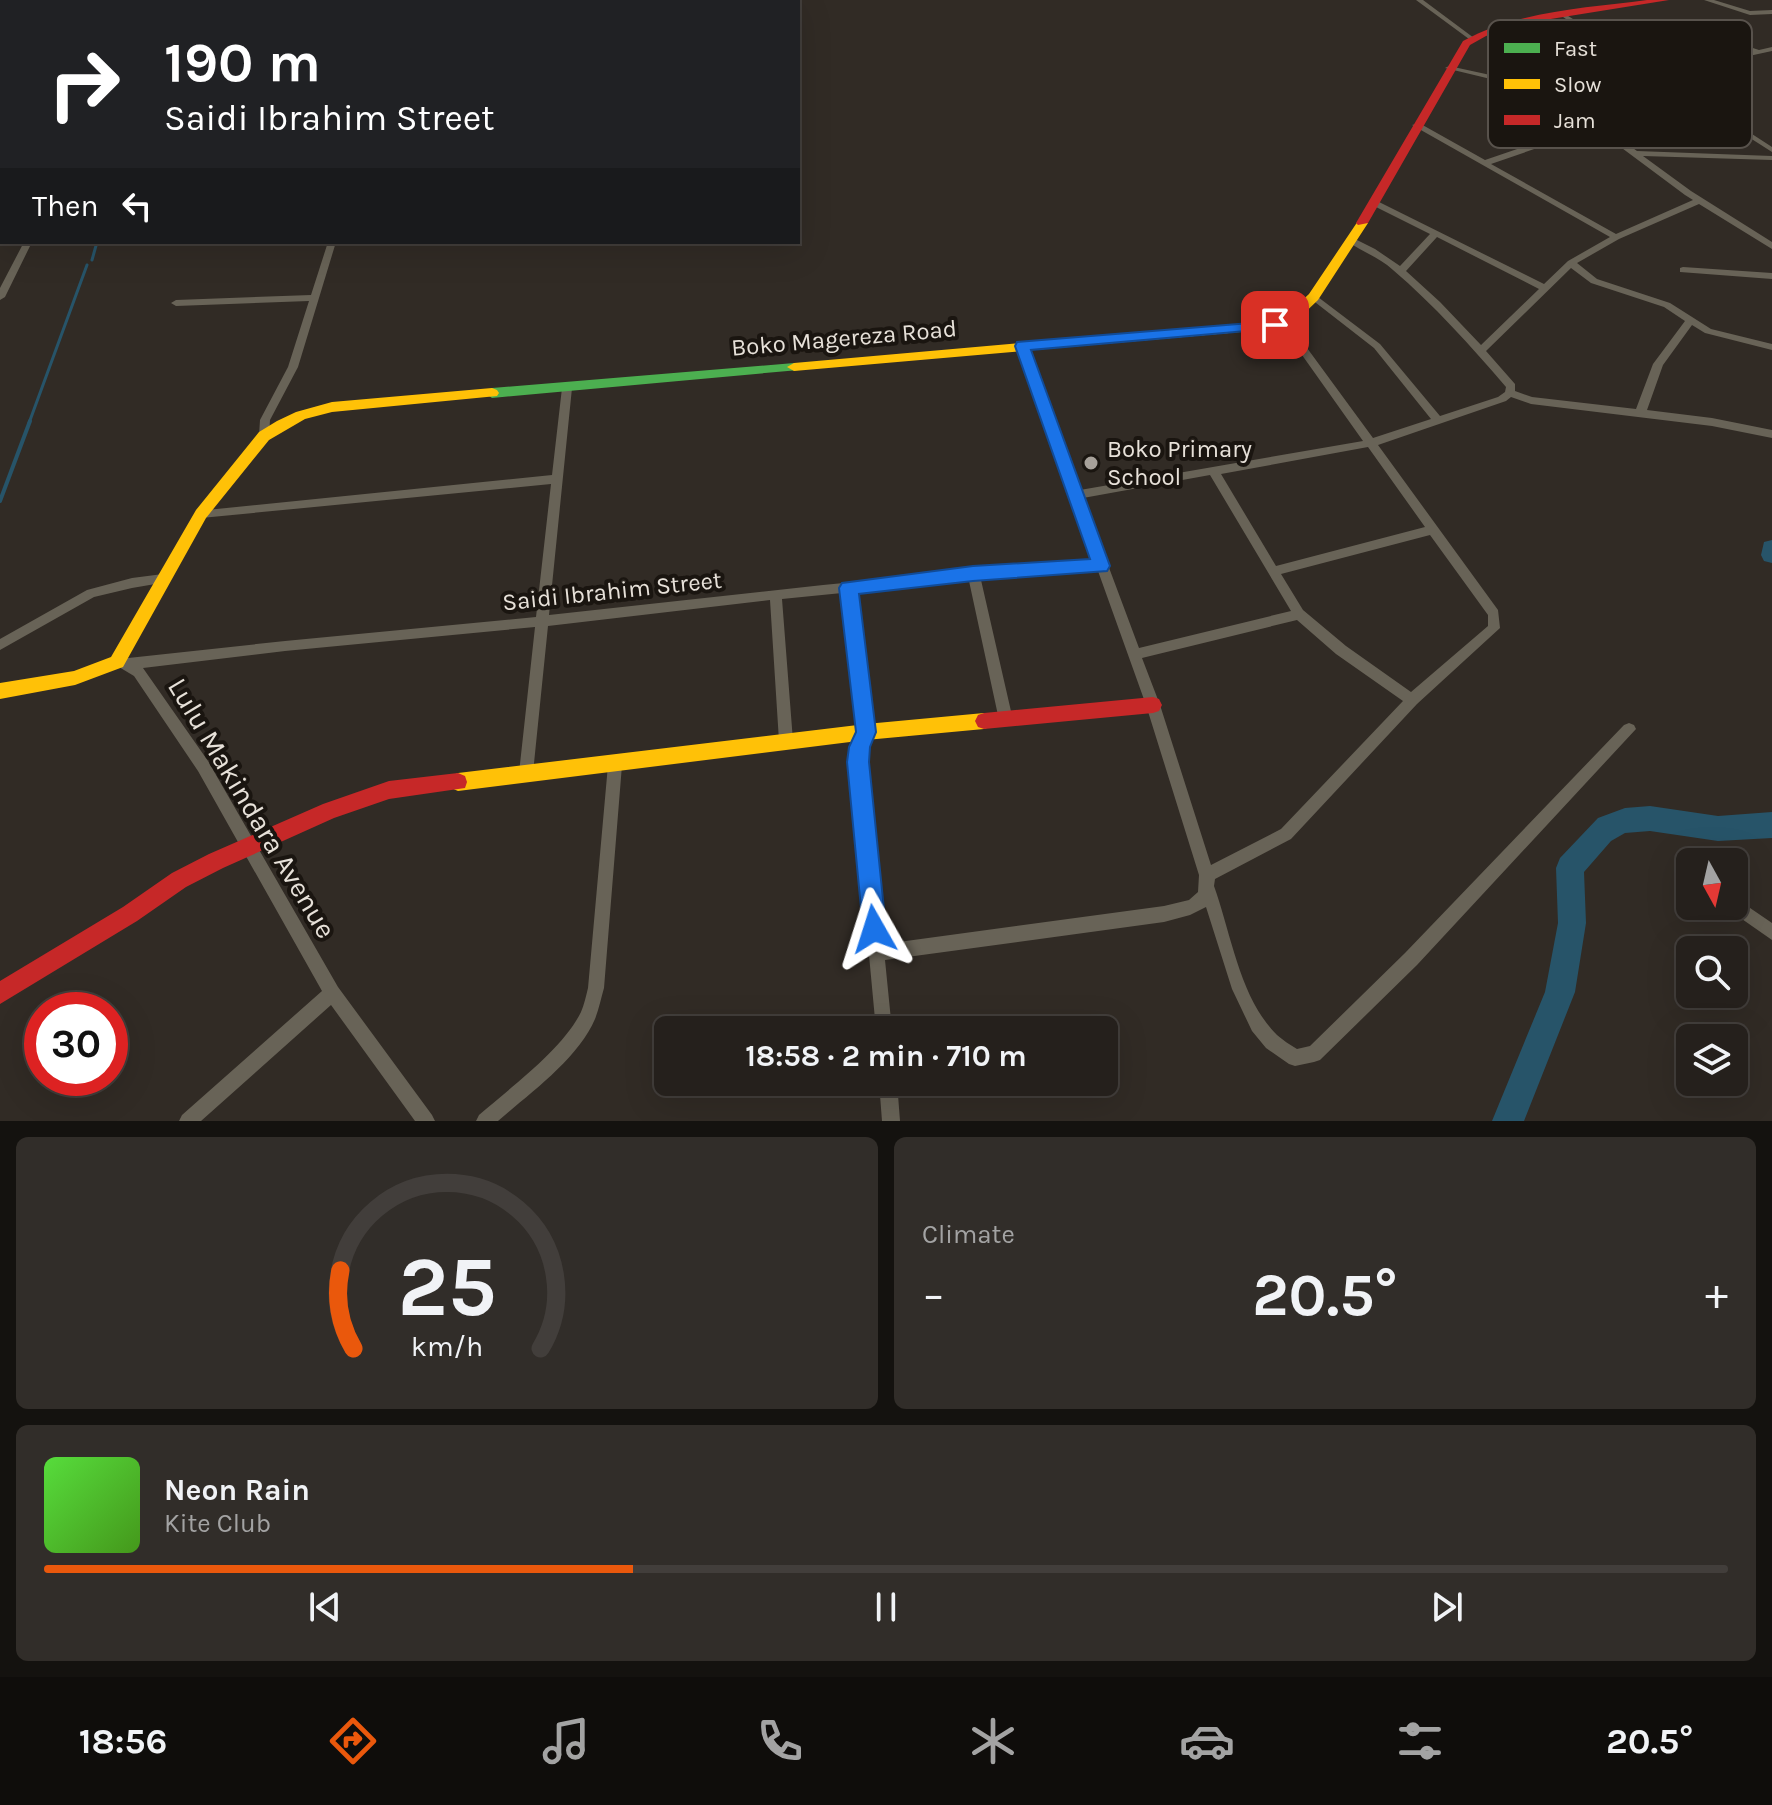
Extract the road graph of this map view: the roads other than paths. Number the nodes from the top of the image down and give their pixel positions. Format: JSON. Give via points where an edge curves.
{"nodes":[{"id":1,"x":1419,"y":0,"type":"edge"},
{"id":2,"x":1665,"y":0,"type":"edge"},
{"id":3,"x":1707,"y":0,"type":"edge"},
{"id":4,"x":1772,"y":12,"type":"edge"},
{"id":5,"x":1565,"y":16,"type":"junction"},
{"id":6,"x":1541,"y":20,"type":"edge"},
{"id":7,"x":1571,"y":20,"type":"edge"},
{"id":8,"x":1488,"y":31,"type":"edge"},
{"id":9,"x":1471,"y":38,"type":"junction"},
{"id":10,"x":1449,"y":68,"type":"junction"},
{"id":11,"x":1488,"y":76,"type":"edge"},
{"id":12,"x":1416,"y":125,"type":"junction"},
{"id":13,"x":1752,"y":137,"type":"edge"},
{"id":14,"x":1528,"y":148,"type":"edge"},
{"id":15,"x":1631,"y":148,"type":"edge"},
{"id":16,"x":1772,"y":150,"type":"edge"},
{"id":17,"x":1638,"y":153,"type":"junction"},
{"id":18,"x":1772,"y":158,"type":"edge"},
{"id":19,"x":1485,"y":163,"type":"junction"},
{"id":20,"x":1700,"y":200,"type":"junction"},
{"id":21,"x":1373,"y":202,"type":"junction"},
{"id":22,"x":1435,"y":234,"type":"junction"},
{"id":23,"x":1616,"y":237,"type":"junction"},
{"id":24,"x":1350,"y":240,"type":"junction"},
{"id":25,"x":1770,"y":243,"type":"edge"},
{"id":26,"x":27,"y":244,"type":"edge"},
{"id":27,"x":331,"y":244,"type":"edge"},
{"id":28,"x":1571,"y":263,"type":"junction"},
{"id":29,"x":1683,"y":270,"type":"dead end"},
{"id":30,"x":1400,"y":272,"type":"junction"},
{"id":31,"x":1772,"y":276,"type":"edge"},
{"id":32,"x":1544,"y":288,"type":"junction"},
{"id":33,"x":0,"y":297,"type":"edge"},
{"id":34,"x":1314,"y":297,"type":"junction"},
{"id":35,"x":316,"y":298,"type":"junction"},
{"id":36,"x":176,"y":303,"type":"dead end"},
{"id":37,"x":1691,"y":320,"type":"junction"},
{"id":38,"x":1285,"y":324,"type":"junction"},
{"id":39,"x":1022,"y":346,"type":"junction"},
{"id":40,"x":1772,"y":347,"type":"edge"},
{"id":41,"x":1481,"y":351,"type":"junction"},
{"id":42,"x":567,"y":388,"type":"junction"},
{"id":43,"x":1510,"y":393,"type":"junction"},
{"id":44,"x":1640,"y":414,"type":"junction"},
{"id":45,"x":1438,"y":421,"type":"junction"},
{"id":46,"x":1772,"y":434,"type":"edge"},
{"id":47,"x":264,"y":436,"type":"junction"},
{"id":48,"x":1371,"y":443,"type":"junction"},
{"id":49,"x":1214,"y":472,"type":"junction"},
{"id":50,"x":557,"y":479,"type":"junction"},
{"id":51,"x":1077,"y":495,"type":"junction"},
{"id":52,"x":201,"y":514,"type":"junction"},
{"id":53,"x":1431,"y":530,"type":"junction"},
{"id":54,"x":1101,"y":566,"type":"junction"},
{"id":55,"x":1275,"y":571,"type":"junction"},
{"id":56,"x":973,"y":573,"type":"junction"},
{"id":57,"x":163,"y":579,"type":"junction"},
{"id":58,"x":848,"y":588,"type":"junction"},
{"id":59,"x":776,"y":597,"type":"junction"},
{"id":60,"x":1299,"y":614,"type":"junction"},
{"id":61,"x":544,"y":621,"type":"junction"},
{"id":62,"x":0,"y":645,"type":"edge"},
{"id":63,"x":1135,"y":654,"type":"junction"},
{"id":64,"x":123,"y":663,"type":"junction"},
{"id":65,"x":0,"y":691,"type":"edge"},
{"id":66,"x":1412,"y":700,"type":"junction"},
{"id":67,"x":1153,"y":705,"type":"junction"},
{"id":68,"x":1006,"y":720,"type":"junction"},
{"id":69,"x":1629,"y":729,"type":"dead end"},
{"id":70,"x":866,"y":732,"type":"junction"},
{"id":71,"x":786,"y":741,"type":"junction"},
{"id":72,"x":615,"y":765,"type":"junction"},
{"id":73,"x":526,"y":773,"type":"junction"},
{"id":74,"x":251,"y":846,"type":"junction"},
{"id":75,"x":1201,"y":855,"type":"junction"},
{"id":76,"x":1223,"y":864,"type":"junction"},
{"id":77,"x":1208,"y":882,"type":"junction"},
{"id":78,"x":1748,"y":915,"type":"edge"},
{"id":79,"x":1772,"y":932,"type":"edge"},
{"id":80,"x":877,"y":953,"type":"junction"},
{"id":81,"x":0,"y":993,"type":"edge"},
{"id":82,"x":332,"y":993,"type":"junction"},
{"id":83,"x":883,"y":1016,"type":"edge"},
{"id":84,"x":889,"y":1096,"type":"edge"},
{"id":85,"x":188,"y":1121,"type":"edge"},
{"id":86,"x":426,"y":1121,"type":"edge"},
{"id":87,"x":485,"y":1121,"type":"edge"},
{"id":88,"x":891,"y":1121,"type":"edge"}],
"edges":[{"from":1,"to":9,"type":"street"},
{"from":2,"to":5,"type":"street"},
{"from":3,"to":4,"type":"street","via":[[1750,13]]},
{"from":5,"to":6,"type":"street"},
{"from":5,"to":7,"type":"street"},
{"from":8,"to":9,"type":"street"},
{"from":9,"to":10,"type":"street"},
{"from":10,"to":11,"type":"street"},
{"from":10,"to":12,"type":"street"},
{"from":12,"to":19,"type":"street"},
{"from":12,"to":21,"type":"street"},
{"from":13,"to":16,"type":"street"},
{"from":14,"to":19,"type":"street"},
{"from":15,"to":17,"type":"street"},
{"from":17,"to":18,"type":"street"},
{"from":17,"to":20,"type":"street"},
{"from":19,"to":23,"type":"street"},
{"from":20,"to":23,"type":"street"},
{"from":20,"to":25,"type":"street"},
{"from":21,"to":22,"type":"street"},
{"from":21,"to":24,"type":"street"},
{"from":22,"to":30,"type":"street"},
{"from":22,"to":32,"type":"street"},
{"from":23,"to":28,"type":"street"},
{"from":24,"to":30,"type":"street","via":[[1378,253]]},
{"from":24,"to":34,"type":"street"},
{"from":26,"to":33,"type":"street"},
{"from":27,"to":35,"type":"street"},
{"from":28,"to":32,"type":"street"},
{"from":28,"to":37,"type":"street","via":[[1594,281],[1667,305]]},
{"from":29,"to":31,"type":"street"},
{"from":30,"to":41,"type":"street"},
{"from":32,"to":41,"type":"street"},
{"from":34,"to":38,"type":"street"},
{"from":34,"to":45,"type":"street","via":[[1377,346]]},
{"from":35,"to":36,"type":"street"},
{"from":35,"to":47,"type":"street","via":[[293,367],[265,420]]},
{"from":37,"to":40,"type":"street","via":[[1708,331]]},
{"from":37,"to":44,"type":"street","via":[[1658,364]]},
{"from":38,"to":39,"type":"street","name":"Boko Magereza Road"},
{"from":38,"to":48,"type":"street"},
{"from":39,"to":42,"type":"street","name":"Boko Magereza Road"},
{"from":39,"to":51,"type":"street"},
{"from":41,"to":43,"type":"street","via":[[1511,386]]},
{"from":42,"to":47,"type":"street","name":"Boko Magereza Road","via":[[332,407],[301,415]]},
{"from":42,"to":50,"type":"street"},
{"from":43,"to":44,"type":"street"},
{"from":43,"to":45,"type":"street"},
{"from":44,"to":46,"type":"street"},
{"from":45,"to":48,"type":"street"},
{"from":47,"to":52,"type":"street","name":"Boko Magereza Road"},
{"from":48,"to":49,"type":"street"},
{"from":48,"to":53,"type":"street"},
{"from":49,"to":51,"type":"street"},
{"from":49,"to":55,"type":"street"},
{"from":50,"to":52,"type":"street"},
{"from":50,"to":61,"type":"street"},
{"from":51,"to":54,"type":"street"},
{"from":52,"to":57,"type":"street","name":"Boko Magereza Road"},
{"from":53,"to":55,"type":"street"},
{"from":53,"to":66,"type":"street","via":[[1497,622]]},
{"from":54,"to":56,"type":"street","name":"Saidi Ibrahim Street"},
{"from":54,"to":63,"type":"street"},
{"from":55,"to":60,"type":"street"},
{"from":56,"to":58,"type":"street","name":"Saidi Ibrahim Street"},
{"from":56,"to":68,"type":"street"},
{"from":57,"to":62,"type":"street","via":[[91,593]]},
{"from":57,"to":64,"type":"street","name":"Boko Magereza Road"},
{"from":58,"to":59,"type":"street","name":"Saidi Ibrahim Street"},
{"from":58,"to":70,"type":"street"},
{"from":59,"to":61,"type":"street","name":"Saidi Ibrahim Street"},
{"from":59,"to":71,"type":"street"},
{"from":60,"to":63,"type":"street"},
{"from":60,"to":66,"type":"street"},
{"from":61,"to":64,"type":"street","name":"Saidi Ibrahim Street"},
{"from":61,"to":73,"type":"street"},
{"from":63,"to":67,"type":"street"},
{"from":64,"to":65,"type":"street","via":[[73,679]]},
{"from":64,"to":74,"type":"street","name":"Lulu Makindara Avenue","via":[[139,672]]},
{"from":66,"to":76,"type":"street","via":[[1286,834]]},
{"from":67,"to":68,"type":"street"},
{"from":67,"to":75,"type":"street"},
{"from":68,"to":70,"type":"street"},
{"from":69,"to":77,"type":"street","via":[[1314,1054],[1295,1058],[1270,1040],[1255,1019],[1231,964]]},
{"from":70,"to":71,"type":"street"},
{"from":70,"to":80,"type":"street","via":[[858,762]]},
{"from":71,"to":72,"type":"street"},
{"from":72,"to":73,"type":"street"},
{"from":72,"to":87,"type":"street","via":[[596,988],[588,1016],[553,1061]]},
{"from":73,"to":74,"type":"street","via":[[389,790]]},
{"from":74,"to":81,"type":"street","via":[[179,880]]},
{"from":74,"to":82,"type":"street","name":"Lulu Makindara Avenue"},
{"from":75,"to":76,"type":"street"},
{"from":75,"to":77,"type":"street"},
{"from":76,"to":77,"type":"street"},
{"from":77,"to":80,"type":"street","via":[[1204,900],[1164,914]]},
{"from":78,"to":79,"type":"street"},
{"from":80,"to":83,"type":"street"},
{"from":82,"to":85,"type":"street"},
{"from":82,"to":86,"type":"street","name":"Lulu Makindara Avenue"},
{"from":84,"to":88,"type":"street"}]}
